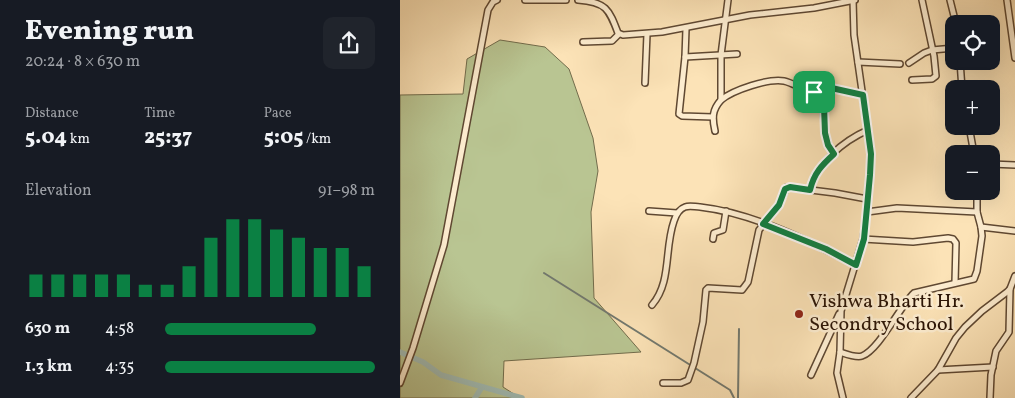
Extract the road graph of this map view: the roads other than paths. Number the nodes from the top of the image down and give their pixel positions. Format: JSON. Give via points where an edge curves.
{"nodes":[{"id":1,"x":496,"y":0,"type":"edge"},
{"id":2,"x":525,"y":0,"type":"edge"},
{"id":3,"x":566,"y":0,"type":"edge"},
{"id":4,"x":578,"y":0,"type":"edge"},
{"id":5,"x":728,"y":0,"type":"edge"},
{"id":6,"x":854,"y":0,"type":"edge"},
{"id":7,"x":922,"y":0,"type":"edge"},
{"id":8,"x":950,"y":0,"type":"edge"},
{"id":9,"x":1007,"y":0,"type":"edge"},
{"id":10,"x":954,"y":15,"type":"edge"},
{"id":11,"x":726,"y":20,"type":"junction"},
{"id":12,"x":686,"y":29,"type":"junction"},
{"id":13,"x":619,"y":34,"type":"junction"},
{"id":14,"x":647,"y":34,"type":"junction"},
{"id":15,"x":583,"y":42,"type":"dead end"},
{"id":16,"x":945,"y":49,"type":"edge"},
{"id":17,"x":932,"y":50,"type":"junction"},
{"id":18,"x":737,"y":54,"type":"dead end"},
{"id":19,"x":721,"y":55,"type":"junction"},
{"id":20,"x":685,"y":57,"type":"junction"},
{"id":21,"x":1015,"y":58,"type":"edge"},
{"id":22,"x":858,"y":62,"type":"junction"},
{"id":23,"x":909,"y":63,"type":"dead end"},
{"id":24,"x":900,"y":64,"type":"dead end"},
{"id":25,"x":912,"y":80,"type":"dead end"},
{"id":26,"x":645,"y":84,"type":"dead end"},
{"id":27,"x":814,"y":92,"type":"junction"},
{"id":28,"x":863,"y":95,"type":"junction"},
{"id":29,"x":721,"y":100,"type":"junction"},
{"id":30,"x":713,"y":117,"type":"junction"},
{"id":31,"x":868,"y":130,"type":"junction"},
{"id":32,"x":715,"y":131,"type":"dead end"},
{"id":33,"x":834,"y":154,"type":"junction"},
{"id":34,"x":1000,"y":164,"type":"edge"},
{"id":35,"x":1015,"y":165,"type":"edge"},
{"id":36,"x":810,"y":190,"type":"junction"},
{"id":37,"x":867,"y":199,"type":"junction"},
{"id":38,"x":977,"y":200,"type":"edge"},
{"id":39,"x":649,"y":211,"type":"dead end"},
{"id":40,"x":726,"y":211,"type":"junction"},
{"id":41,"x":867,"y":212,"type":"junction"},
{"id":42,"x":976,"y":212,"type":"junction"},
{"id":43,"x":677,"y":213,"type":"junction"},
{"id":44,"x":763,"y":224,"type":"junction"},
{"id":45,"x":982,"y":227,"type":"junction"},
{"id":46,"x":1015,"y":231,"type":"edge"},
{"id":47,"x":864,"y":239,"type":"junction"},
{"id":48,"x":713,"y":240,"type":"dead end"},
{"id":49,"x":856,"y":265,"type":"junction"},
{"id":50,"x":1015,"y":276,"type":"edge"},
{"id":51,"x":955,"y":282,"type":"junction"},
{"id":52,"x":1010,"y":289,"type":"junction"},
{"id":53,"x":652,"y":305,"type":"dead end"},
{"id":54,"x":841,"y":311,"type":"junction"},
{"id":55,"x":840,"y":352,"type":"junction"},
{"id":56,"x":993,"y":367,"type":"junction"},
{"id":57,"x":938,"y":370,"type":"junction"},
{"id":58,"x":811,"y":375,"type":"dead end"},
{"id":59,"x":400,"y":383,"type":"edge"},
{"id":60,"x":663,"y":383,"type":"dead end"},
{"id":61,"x":843,"y":398,"type":"edge"},
{"id":62,"x":911,"y":398,"type":"edge"},
{"id":63,"x":990,"y":398,"type":"edge"}],
"edges":[{"from":1,"to":59,"type":"street","via":[[488,10],[444,245]]},
{"from":2,"to":3,"type":"street"},
{"from":4,"to":13,"type":"street","via":[[606,8]]},
{"from":5,"to":11,"type":"street"},
{"from":6,"to":11,"type":"street"},
{"from":6,"to":22,"type":"street"},
{"from":7,"to":17,"type":"street"},
{"from":8,"to":10,"type":"street"},
{"from":9,"to":21,"type":"street"},
{"from":11,"to":12,"type":"street"},
{"from":11,"to":19,"type":"street"},
{"from":12,"to":14,"type":"street"},
{"from":12,"to":20,"type":"street"},
{"from":13,"to":14,"type":"street"},
{"from":13,"to":15,"type":"street","via":[[612,41]]},
{"from":14,"to":26,"type":"street"},
{"from":16,"to":17,"type":"street"},
{"from":17,"to":23,"type":"street"},
{"from":17,"to":25,"type":"street","via":[[934,79]]},
{"from":18,"to":19,"type":"street"},
{"from":19,"to":20,"type":"street"},
{"from":19,"to":29,"type":"street"},
{"from":20,"to":30,"type":"street","via":[[679,114]]},
{"from":22,"to":24,"type":"street"},
{"from":22,"to":28,"type":"street"},
{"from":27,"to":28,"type":"street","via":[[827,87]]},
{"from":27,"to":29,"type":"street","via":[[786,81],[777,81],[728,94]]},
{"from":27,"to":33,"type":"street","via":[[824,106],[825,133]]},
{"from":28,"to":31,"type":"street"},
{"from":29,"to":30,"type":"street"},
{"from":30,"to":32,"type":"street"},
{"from":31,"to":33,"type":"street","via":[[855,136]]},
{"from":31,"to":37,"type":"street","via":[[871,154]]},
{"from":33,"to":36,"type":"street","via":[[815,173]]},
{"from":34,"to":35,"type":"street"},
{"from":36,"to":37,"type":"street"},
{"from":36,"to":44,"type":"street","via":[[787,187],[779,205]]},
{"from":37,"to":41,"type":"street"},
{"from":38,"to":42,"type":"street"},
{"from":39,"to":43,"type":"street"},
{"from":40,"to":43,"type":"street","via":[[690,206]]},
{"from":40,"to":44,"type":"street"},
{"from":40,"to":48,"type":"street","via":[[723,230],[714,233]]},
{"from":41,"to":42,"type":"street","via":[[897,208]]},
{"from":41,"to":47,"type":"street"},
{"from":42,"to":45,"type":"street"},
{"from":43,"to":53,"type":"street","via":[[671,231],[663,287]]},
{"from":44,"to":49,"type":"street"},
{"from":44,"to":60,"type":"street","via":[[745,288],[706,290],[703,322],[690,376],[681,384]]},
{"from":45,"to":46,"type":"street"},
{"from":45,"to":51,"type":"street","via":[[982,245],[974,279]]},
{"from":47,"to":49,"type":"street"},
{"from":47,"to":51,"type":"street","via":[[913,242],[953,238],[956,243]]},
{"from":49,"to":54,"type":"street"},
{"from":50,"to":52,"type":"street"},
{"from":51,"to":55,"type":"street","via":[[914,293],[866,354]]},
{"from":52,"to":56,"type":"street","via":[[1009,332],[996,351]]},
{"from":52,"to":57,"type":"street","via":[[965,327]]},
{"from":54,"to":55,"type":"street"},
{"from":54,"to":58,"type":"street"},
{"from":55,"to":61,"type":"street","via":[[837,367]]},
{"from":56,"to":57,"type":"street"},
{"from":56,"to":63,"type":"street"},
{"from":57,"to":62,"type":"street"}]}
